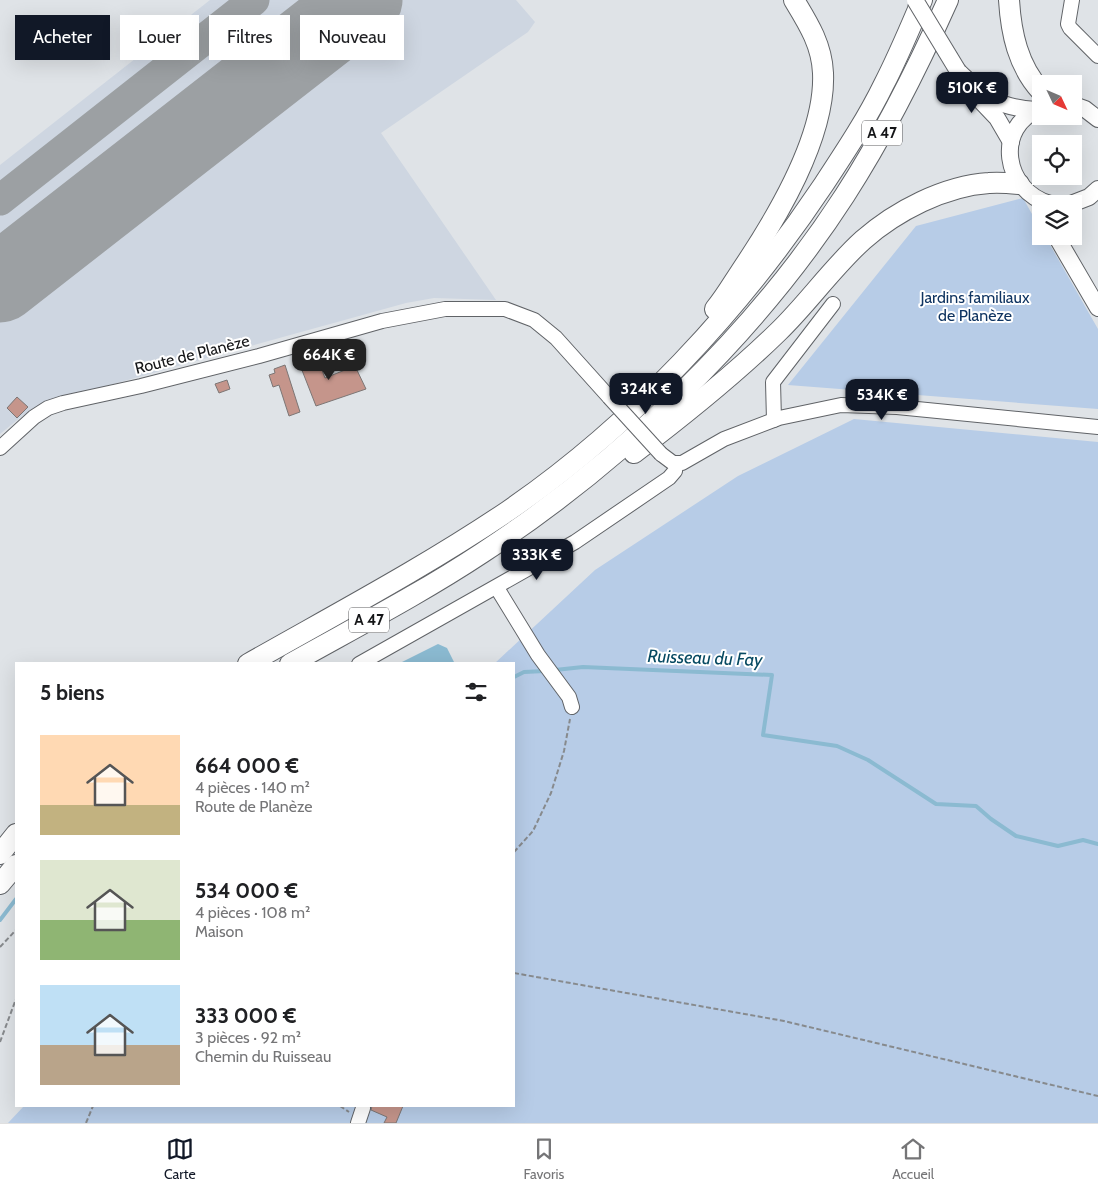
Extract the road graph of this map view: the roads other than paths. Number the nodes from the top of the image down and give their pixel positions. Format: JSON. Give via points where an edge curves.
{"nodes":[{"id":1,"x":794,"y":0,"type":"edge"},
{"id":2,"x":915,"y":0,"type":"edge"},
{"id":3,"x":922,"y":0,"type":"edge"},
{"id":4,"x":948,"y":0,"type":"edge"},
{"id":5,"x":1010,"y":0,"type":"edge"},
{"id":6,"x":1072,"y":0,"type":"edge"},
{"id":7,"x":1098,"y":56,"type":"edge"},
{"id":8,"x":958,"y":71,"type":"junction"},
{"id":9,"x":1032,"y":80,"type":"edge"},
{"id":10,"x":1082,"y":108,"type":"edge"},
{"id":11,"x":1032,"y":109,"type":"edge"},
{"id":12,"x":1032,"y":113,"type":"edge"},
{"id":13,"x":1098,"y":115,"type":"edge"},
{"id":14,"x":1011,"y":142,"type":"junction"},
{"id":15,"x":1019,"y":184,"type":"junction"},
{"id":16,"x":1098,"y":190,"type":"edge"},
{"id":17,"x":1032,"y":196,"type":"edge"},
{"id":18,"x":1082,"y":200,"type":"edge"},
{"id":19,"x":1061,"y":245,"type":"edge"},
{"id":20,"x":1067,"y":245,"type":"edge"},
{"id":21,"x":1068,"y":257,"type":"junction"},
{"id":22,"x":833,"y":304,"type":"dead end"},
{"id":23,"x":1098,"y":308,"type":"edge"},
{"id":24,"x":667,"y":376,"type":"junction"},
{"id":25,"x":774,"y":420,"type":"junction"},
{"id":26,"x":1098,"y":427,"type":"edge"},
{"id":27,"x":0,"y":448,"type":"edge"},
{"id":28,"x":676,"y":464,"type":"junction"},
{"id":29,"x":584,"y":479,"type":"junction"},
{"id":30,"x":497,"y":588,"type":"junction"},
{"id":31,"x":252,"y":662,"type":"edge"},
{"id":32,"x":294,"y":662,"type":"edge"},
{"id":33,"x":363,"y":662,"type":"edge"},
{"id":34,"x":572,"y":707,"type":"road end"},
{"id":35,"x":15,"y":835,"type":"edge"},
{"id":36,"x":0,"y":854,"type":"edge"},
{"id":37,"x":15,"y":866,"type":"edge"},
{"id":38,"x":0,"y":884,"type":"edge"},
{"id":39,"x":363,"y":1108,"type":"dead end"},
{"id":40,"x":358,"y":1123,"type":"edge"}],
"edges":[{"from":1,"to":24,"type":"highway","via":[[818,44],[823,72],[822,102],[813,134],[787,196],[718,305],[682,348]]},
{"from":2,"to":8,"type":"main road","bridge":true},
{"from":3,"to":24,"type":"highway","number":"A 47","via":[[883,86],[795,227],[729,311]]},
{"from":4,"to":29,"type":"highway","number":"A 47","via":[[926,50],[879,138],[844,197],[801,257],[684,390],[630,442]]},
{"from":5,"to":9,"type":"highway","via":[[1014,35],[1021,60]]},
{"from":6,"to":7,"type":"street","via":[[1068,24]]},
{"from":8,"to":11,"type":"main road","via":[[982,94],[1000,104]]},
{"from":8,"to":14,"type":"main road","via":[[997,118]]},
{"from":10,"to":13,"type":"main road"},
{"from":12,"to":14,"type":"main road","via":[[1016,129]]},
{"from":14,"to":15,"type":"main road","via":[[1012,170]]},
{"from":15,"to":17,"type":"main road"},
{"from":15,"to":29,"type":"highway","via":[[989,182],[954,189],[890,220],[863,240],[780,330],[725,381],[614,469]]},
{"from":16,"to":18,"type":"main road"},
{"from":19,"to":21,"type":"main road"},
{"from":20,"to":21,"type":"main road"},
{"from":21,"to":23,"type":"main road"},
{"from":22,"to":25,"type":"street","via":[[772,382]]},
{"from":24,"to":31,"type":"highway","number":"A 47","via":[[637,407],[509,510],[428,562]]},
{"from":25,"to":26,"type":"street","via":[[840,406],[898,407]]},
{"from":25,"to":28,"type":"street"},
{"from":27,"to":28,"type":"street","name":"Route de Planèze","bridge":true,"via":[[34,417],[63,403],[250,358],[382,321],[445,309],[505,309],[534,320],[556,338],[661,454]]},
{"from":28,"to":30,"type":"street","via":[[669,478],[644,497]]},
{"from":29,"to":32,"type":"highway","number":"A 47","via":[[447,576]]},
{"from":30,"to":33,"type":"street"},
{"from":30,"to":34,"type":"street","via":[[569,697]]},
{"from":35,"to":36,"type":"highway"},
{"from":37,"to":38,"type":"highway"},
{"from":39,"to":40,"type":"street"}]}
